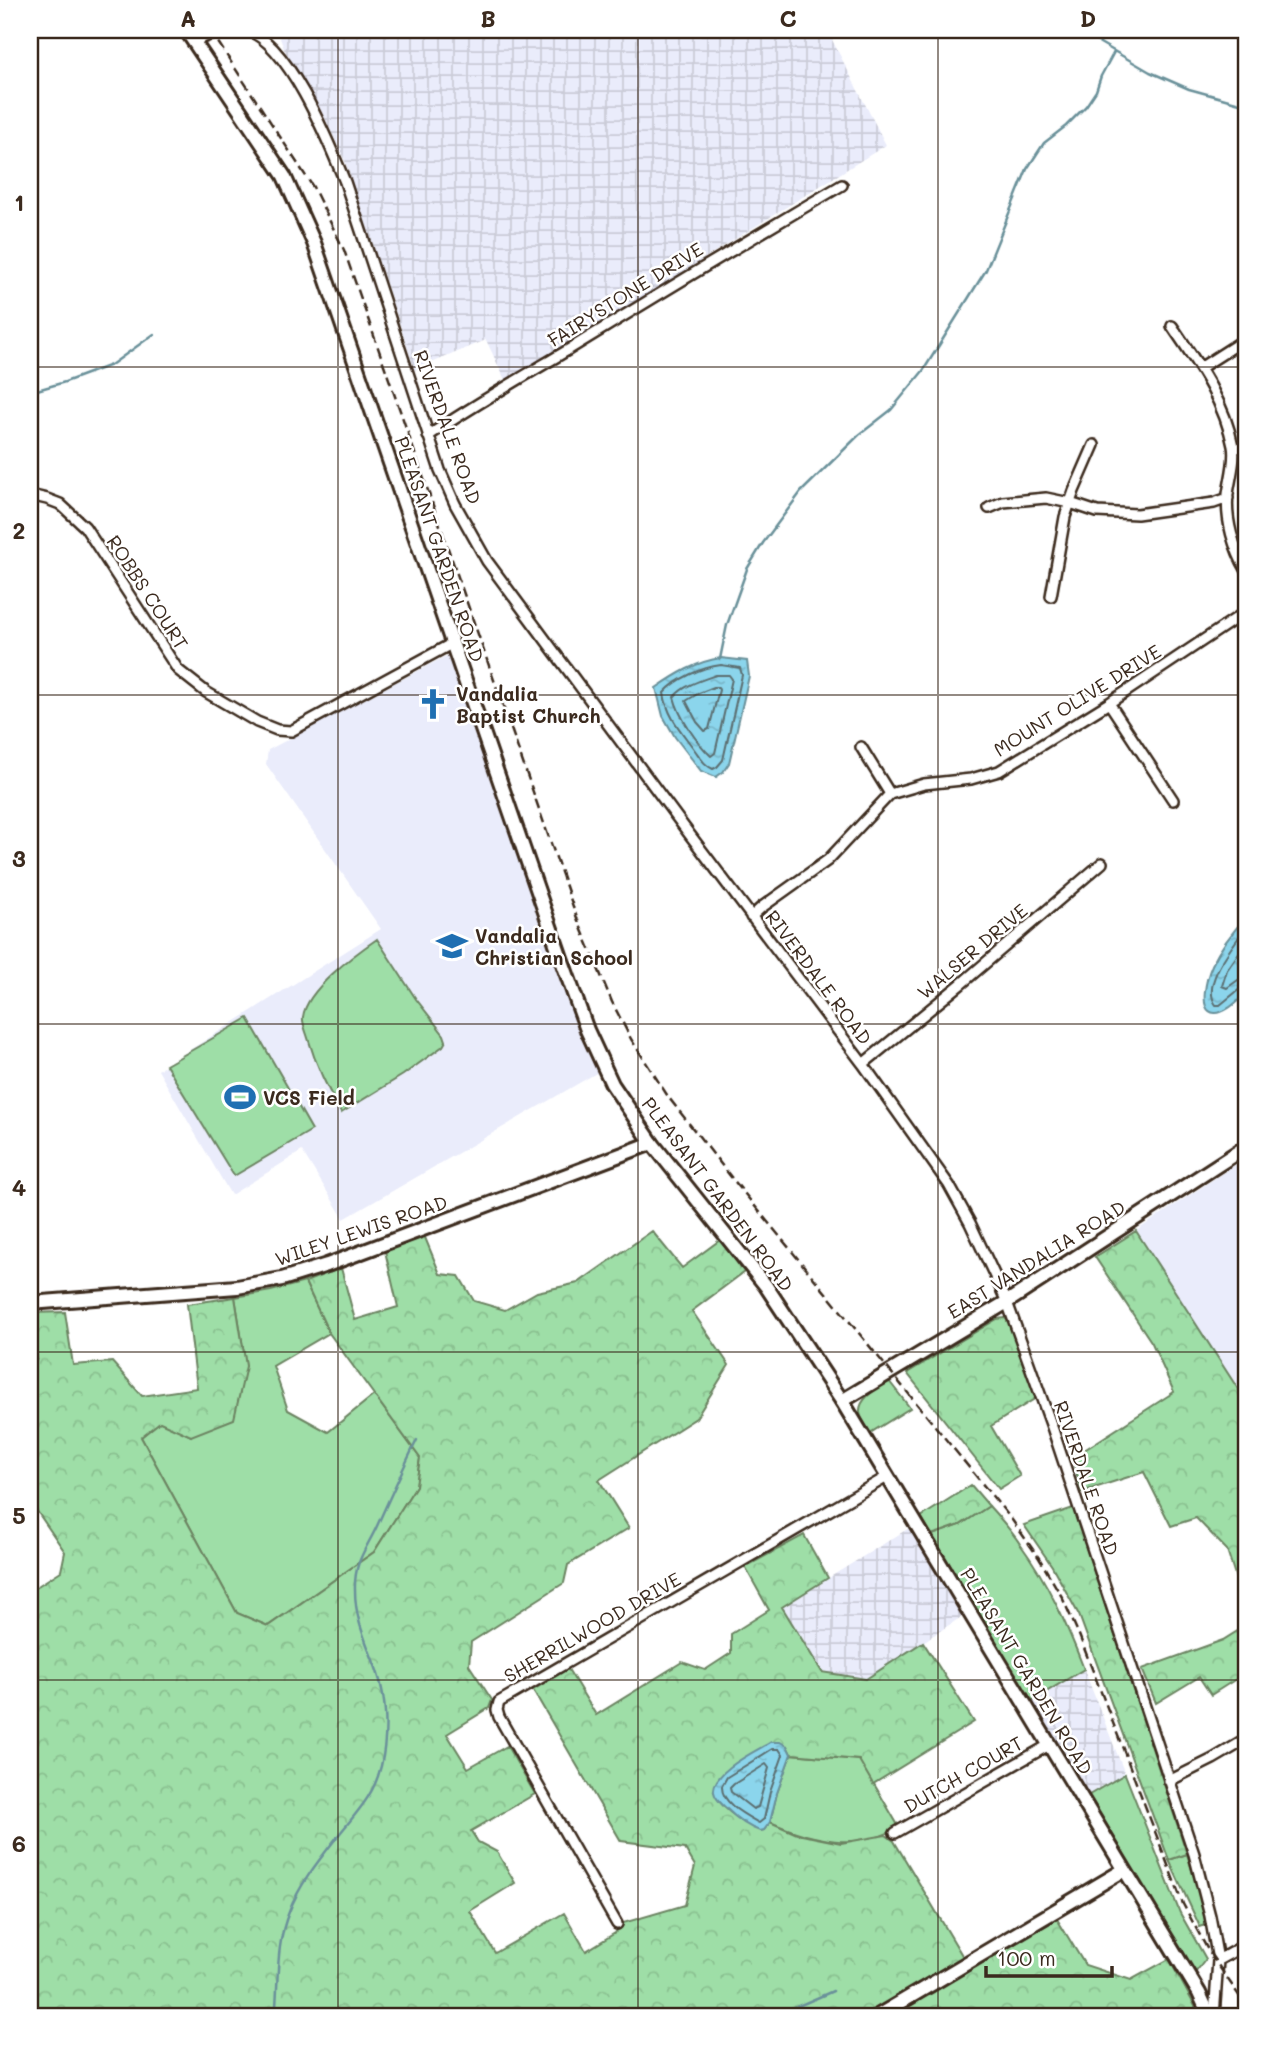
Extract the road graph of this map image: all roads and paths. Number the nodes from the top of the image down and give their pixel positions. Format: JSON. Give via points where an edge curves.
{"nodes":[{"id":1,"x":186,"y":30,"type":"edge"},
{"id":2,"x":223,"y":30,"type":"edge"},
{"id":3,"x":246,"y":30,"type":"edge"},
{"id":4,"x":194,"y":41,"type":"junction"},
{"id":5,"x":842,"y":185,"type":"dead end"},
{"id":6,"x":1172,"y":326,"type":"dead end"},
{"id":7,"x":1247,"y":338,"type":"edge"},
{"id":8,"x":1200,"y":368,"type":"junction"},
{"id":9,"x":428,"y":436,"type":"junction"},
{"id":10,"x":1094,"y":445,"type":"dead end"},
{"id":11,"x":1247,"y":447,"type":"edge"},
{"id":12,"x":1234,"y":448,"type":"junction"},
{"id":13,"x":30,"y":495,"type":"edge"},
{"id":14,"x":1228,"y":498,"type":"junction"},
{"id":15,"x":1070,"y":503,"type":"junction"},
{"id":16,"x":989,"y":508,"type":"dead end"},
{"id":17,"x":1247,"y":571,"type":"edge"},
{"id":18,"x":1051,"y":596,"type":"dead end"},
{"id":19,"x":1247,"y":611,"type":"edge"},
{"id":20,"x":453,"y":643,"type":"junction"},
{"id":21,"x":1109,"y":704,"type":"junction"},
{"id":22,"x":861,"y":747,"type":"dead end"},
{"id":23,"x":890,"y":794,"type":"junction"},
{"id":24,"x":1173,"y":800,"type":"dead end"},
{"id":25,"x":1102,"y":863,"type":"dead end"},
{"id":26,"x":751,"y":917,"type":"junction"},
{"id":27,"x":863,"y":1064,"type":"junction"},
{"id":28,"x":652,"y":1143,"type":"junction"},
{"id":29,"x":1247,"y":1146,"type":"edge"},
{"id":30,"x":30,"y":1303,"type":"edge"},
{"id":31,"x":1007,"y":1303,"type":"junction"},
{"id":32,"x":842,"y":1401,"type":"junction"},
{"id":33,"x":887,"y":1477,"type":"junction"},
{"id":34,"x":1247,"y":1739,"type":"edge"},
{"id":35,"x":1049,"y":1745,"type":"junction"},
{"id":36,"x":1169,"y":1781,"type":"junction"},
{"id":37,"x":895,"y":1833,"type":"dead end"},
{"id":38,"x":1124,"y":1870,"type":"junction"},
{"id":39,"x":617,"y":1924,"type":"dead end"},
{"id":40,"x":1247,"y":1944,"type":"edge"},
{"id":41,"x":1218,"y":1961,"type":"junction"},
{"id":42,"x":876,"y":2017,"type":"edge"},
{"id":43,"x":1212,"y":2017,"type":"edge"}],
"edges":[{"from":1,"to":4,"type":"main road","name":"PLEASANT GARDEN ROAD"},
{"from":2,"to":4,"type":"street"},
{"from":3,"to":9,"type":"street","name":"RIVERDALE ROAD","via":[[276,51],[326,137]]},
{"from":4,"to":20,"type":"main road","name":"PLEASANT GARDEN ROAD","via":[[284,176],[314,243]]},
{"from":5,"to":9,"type":"street","name":"FAIRYSTONE DRIVE"},
{"from":6,"to":8,"type":"street"},
{"from":7,"to":8,"type":"street"},
{"from":8,"to":12,"type":"street","via":[[1223,411]]},
{"from":9,"to":26,"type":"street","name":"RIVERDALE ROAD","via":[[455,504],[487,561]]},
{"from":10,"to":15,"type":"street"},
{"from":11,"to":12,"type":"street"},
{"from":12,"to":14,"type":"street"},
{"from":13,"to":20,"type":"street","name":"ROBBS COURT","via":[[60,504],[75,517],[178,670],[206,692],[269,728],[291,731]]},
{"from":14,"to":15,"type":"street","via":[[1137,514],[1097,512]]},
{"from":14,"to":17,"type":"street","via":[[1230,529]]},
{"from":15,"to":16,"type":"street","via":[[1030,498]]},
{"from":15,"to":18,"type":"street"},
{"from":19,"to":21,"type":"street","name":"MOUNT OLIVE DRIVE"},
{"from":20,"to":28,"type":"main road","name":"PLEASANT GARDEN ROAD","via":[[587,1030],[612,1084]]},
{"from":21,"to":23,"type":"street","name":"MOUNT OLIVE DRIVE","via":[[999,771]]},
{"from":21,"to":24,"type":"street"},
{"from":22,"to":23,"type":"street"},
{"from":23,"to":26,"type":"street","via":[[828,860]]},
{"from":25,"to":27,"type":"street","name":"WALSER DRIVE"},
{"from":26,"to":27,"type":"street","name":"RIVERDALE ROAD"},
{"from":27,"to":31,"type":"street","name":"RIVERDALE ROAD","via":[[949,1185]]},
{"from":28,"to":30,"type":"main road","name":"WILEY LEWIS ROAD","via":[[282,1279],[237,1287]]},
{"from":28,"to":32,"type":"main road","name":"PLEASANT GARDEN ROAD","via":[[766,1286]]},
{"from":29,"to":31,"type":"main road","name":"EAST VANDALIA ROAD"},
{"from":31,"to":32,"type":"main road","name":"EAST VANDALIA ROAD"},
{"from":31,"to":36,"type":"street","name":"RIVERDALE ROAD"},
{"from":32,"to":33,"type":"main road","name":"PLEASANT GARDEN ROAD"},
{"from":33,"to":35,"type":"main road","name":"PLEASANT GARDEN ROAD"},
{"from":33,"to":39,"type":"street","name":"SHERRILWOOD DRIVE","via":[[499,1702],[499,1717]]},
{"from":34,"to":36,"type":"street"},
{"from":35,"to":37,"type":"street","name":"DUTCH COURT"},
{"from":35,"to":38,"type":"main road","name":"PLEASANT GARDEN ROAD"},
{"from":36,"to":41,"type":"street","name":"RIVERDALE ROAD","via":[[1198,1867]]},
{"from":38,"to":42,"type":"main road"},
{"from":38,"to":43,"type":"main road","name":"PLEASANT GARDEN ROAD"},
{"from":40,"to":41,"type":"street"},
{"from":41,"to":43,"type":"street","name":"RIVERDALE ROAD"}]}
